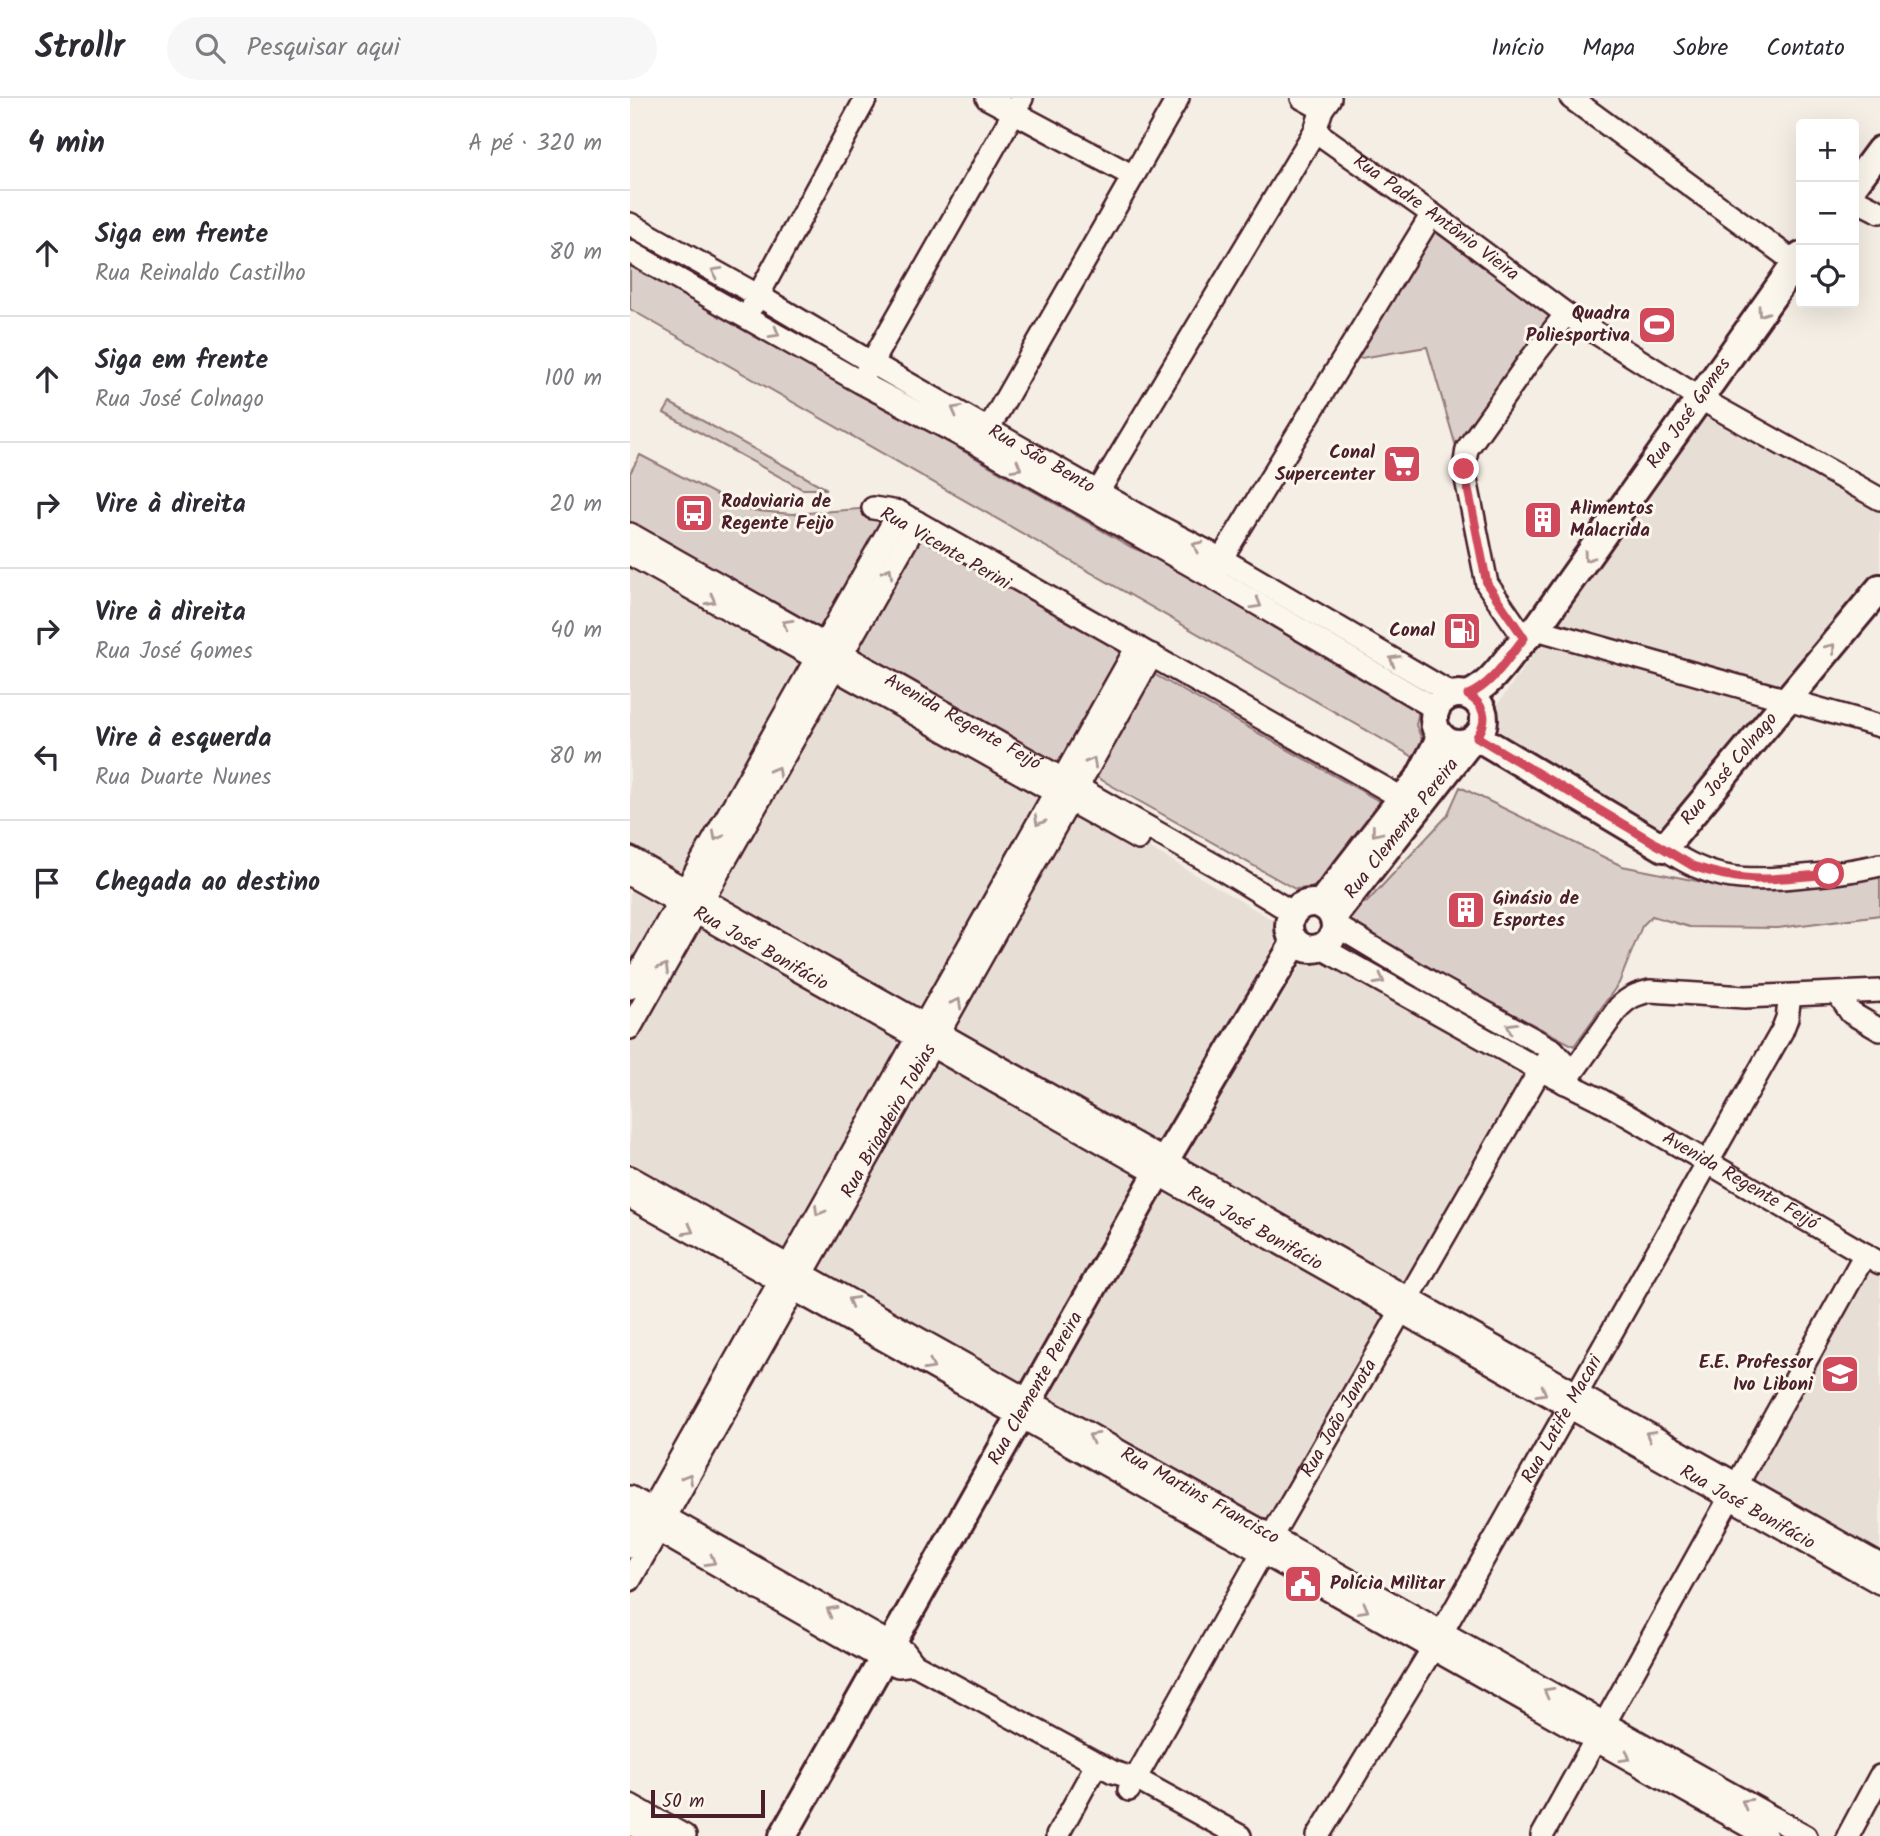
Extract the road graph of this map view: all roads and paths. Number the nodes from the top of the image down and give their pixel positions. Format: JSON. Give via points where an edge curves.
{"nodes":[{"id":1,"x":866,"y":98,"type":"edge"},
{"id":2,"x":987,"y":98,"type":"edge"},
{"id":3,"x":1178,"y":98,"type":"edge"},
{"id":4,"x":1302,"y":98,"type":"edge"},
{"id":5,"x":1571,"y":98,"type":"edge"},
{"id":6,"x":1326,"y":104,"type":"edge"},
{"id":7,"x":1018,"y":105,"type":"edge"},
{"id":8,"x":1315,"y":131,"type":"junction"},
{"id":9,"x":1880,"y":150,"type":"edge"},
{"id":10,"x":1133,"y":176,"type":"junction"},
{"id":11,"x":1856,"y":182,"type":"edge"},
{"id":12,"x":1859,"y":202,"type":"edge"},
{"id":13,"x":1880,"y":212,"type":"edge"},
{"id":14,"x":1432,"y":214,"type":"junction"},
{"id":15,"x":630,"y":224,"type":"edge"},
{"id":16,"x":630,"y":252,"type":"edge"},
{"id":17,"x":683,"y":254,"type":"junction"},
{"id":18,"x":1796,"y":258,"type":"edge"},
{"id":19,"x":1796,"y":264,"type":"edge"},
{"id":20,"x":671,"y":275,"type":"junction"},
{"id":21,"x":759,"y":296,"type":"junction"},
{"id":22,"x":1566,"y":314,"type":"junction"},
{"id":23,"x":746,"y":316,"type":"junction"},
{"id":24,"x":872,"y":363,"type":"junction"},
{"id":25,"x":860,"y":382,"type":"junction"},
{"id":26,"x":1701,"y":399,"type":"junction"},
{"id":27,"x":984,"y":437,"type":"junction"},
{"id":28,"x":1093,"y":499,"type":"junction"},
{"id":29,"x":1880,"y":499,"type":"edge"},
{"id":30,"x":630,"y":534,"type":"edge"},
{"id":31,"x":630,"y":554,"type":"edge"},
{"id":32,"x":1216,"y":568,"type":"junction"},
{"id":33,"x":676,"y":571,"type":"junction"},
{"id":34,"x":1880,"y":588,"type":"edge"},
{"id":35,"x":1530,"y":634,"type":"junction"},
{"id":36,"x":1142,"y":655,"type":"junction"},
{"id":37,"x":829,"y":657,"type":"junction"},
{"id":38,"x":1452,"y":700,"type":"junction"},
{"id":39,"x":1788,"y":701,"type":"junction"},
{"id":40,"x":1880,"y":726,"type":"edge"},
{"id":41,"x":1441,"y":736,"type":"junction"},
{"id":42,"x":1474,"y":739,"type":"junction"},
{"id":43,"x":1066,"y":790,"type":"junction"},
{"id":44,"x":1407,"y":808,"type":"junction"},
{"id":45,"x":1664,"y":848,"type":"junction"},
{"id":46,"x":630,"y":858,"type":"edge"},
{"id":47,"x":1880,"y":865,"type":"edge"},
{"id":48,"x":630,"y":875,"type":"edge"},
{"id":49,"x":691,"y":901,"type":"junction"},
{"id":50,"x":1329,"y":915,"type":"junction"},
{"id":51,"x":1301,"y":935,"type":"junction"},
{"id":52,"x":1432,"y":983,"type":"junction"},
{"id":53,"x":630,"y":988,"type":"edge"},
{"id":54,"x":1880,"y":991,"type":"edge"},
{"id":55,"x":1838,"y":994,"type":"junction"},
{"id":56,"x":1790,"y":996,"type":"junction"},
{"id":57,"x":1421,"y":1003,"type":"junction"},
{"id":58,"x":630,"y":1028,"type":"edge"},
{"id":59,"x":1880,"y":1030,"type":"edge"},
{"id":60,"x":928,"y":1035,"type":"junction"},
{"id":61,"x":1553,"y":1050,"type":"junction"},
{"id":62,"x":1539,"y":1070,"type":"junction"},
{"id":63,"x":1569,"y":1077,"type":"junction"},
{"id":64,"x":1708,"y":1161,"type":"junction"},
{"id":65,"x":1168,"y":1172,"type":"junction"},
{"id":66,"x":630,"y":1177,"type":"edge"},
{"id":67,"x":630,"y":1197,"type":"edge"},
{"id":68,"x":1872,"y":1259,"type":"edge"},
{"id":69,"x":791,"y":1277,"type":"junction"},
{"id":70,"x":1405,"y":1305,"type":"junction"},
{"id":71,"x":1572,"y":1400,"type":"junction"},
{"id":72,"x":1031,"y":1413,"type":"junction"},
{"id":73,"x":1734,"y":1492,"type":"junction"},
{"id":74,"x":630,"y":1497,"type":"edge"},
{"id":75,"x":650,"y":1519,"type":"edge"},
{"id":76,"x":1267,"y":1544,"type":"junction"},
{"id":77,"x":630,"y":1547,"type":"edge"},
{"id":78,"x":1835,"y":1549,"type":"junction"},
{"id":79,"x":1880,"y":1565,"type":"edge"},
{"id":80,"x":630,"y":1580,"type":"edge"},
{"id":81,"x":1880,"y":1583,"type":"edge"},
{"id":82,"x":1437,"y":1640,"type":"junction"},
{"id":83,"x":898,"y":1657,"type":"junction"},
{"id":84,"x":1601,"y":1732,"type":"junction"},
{"id":85,"x":1105,"y":1767,"type":"junction"},
{"id":86,"x":1880,"y":1776,"type":"edge"},
{"id":87,"x":1133,"y":1784,"type":"junction"},
{"id":88,"x":630,"y":1805,"type":"edge"},
{"id":89,"x":630,"y":1823,"type":"edge"},
{"id":90,"x":653,"y":1836,"type":"edge"},
{"id":91,"x":685,"y":1836,"type":"edge"},
{"id":92,"x":783,"y":1836,"type":"edge"},
{"id":93,"x":803,"y":1836,"type":"edge"},
{"id":94,"x":1057,"y":1836,"type":"edge"},
{"id":95,"x":1210,"y":1836,"type":"edge"},
{"id":96,"x":1240,"y":1836,"type":"edge"},
{"id":97,"x":1318,"y":1836,"type":"edge"},
{"id":98,"x":1542,"y":1836,"type":"edge"},
{"id":99,"x":1766,"y":1836,"type":"edge"},
{"id":100,"x":1806,"y":1836,"type":"edge"},
{"id":101,"x":1848,"y":1836,"type":"edge"}],
"edges":[{"from":1,"to":21,"type":"street"},
{"from":2,"to":7,"type":"street"},
{"from":3,"to":10,"type":"street"},
{"from":4,"to":6,"type":"street"},
{"from":5,"to":18,"type":"street"},
{"from":6,"to":8,"type":"street"},
{"from":7,"to":10,"type":"street"},
{"from":7,"to":24,"type":"street"},
{"from":8,"to":14,"type":"street","name":"Rua Padre Antônio Vieira"},
{"from":8,"to":28,"type":"street"},
{"from":9,"to":11,"type":"main road"},
{"from":10,"to":27,"type":"street"},
{"from":12,"to":13,"type":"street"},
{"from":14,"to":22,"type":"street","name":"Rua Padre Antônio Vieira"},
{"from":14,"to":32,"type":"street"},
{"from":15,"to":17,"type":"street","name":"Rua São Bento"},
{"from":16,"to":20,"type":"street","name":"Rua São Bento"},
{"from":17,"to":20,"type":"street"},
{"from":21,"to":17,"type":"street","name":"Rua São Bento","one_way":true},
{"from":19,"to":26,"type":"main road","name":"Rua José Gomes","one_way":true},
{"from":20,"to":23,"type":"street","name":"Rua São Bento"},
{"from":21,"to":23,"type":"street"},
{"from":21,"to":24,"type":"street","name":"Rua São Bento"},
{"from":22,"to":26,"type":"street","name":"Rua Padre Antônio Vieira"},
{"from":22,"to":35,"type":"street","via":[[1467,450],[1464,469],[1487,584]]},
{"from":23,"to":25,"type":"street","name":"Rua São Bento","one_way":true},
{"from":24,"to":25,"type":"street"},
{"from":27,"to":24,"type":"street","name":"Rua São Bento","one_way":true},
{"from":25,"to":27,"type":"street","name":"Rua São Bento"},
{"from":26,"to":29,"type":"street","name":"Rua Padre Antônio Vieira"},
{"from":26,"to":35,"type":"main road","name":"Rua José Gomes","one_way":true},
{"from":27,"to":28,"type":"street","name":"Rua São Bento"},
{"from":28,"to":32,"type":"street","name":"Rua São Bento"},
{"from":30,"to":33,"type":"street","name":"Avenida Regente Feijó"},
{"from":31,"to":33,"type":"street","name":"Avenida Regente Feijó"},
{"from":32,"to":38,"type":"street","name":"Rua São Bento"},
{"from":33,"to":37,"type":"street","name":"Avenida Regente Feijó"},
{"from":39,"to":34,"type":"main road","name":"Rua José Colnago","one_way":true},
{"from":35,"to":38,"type":"main road","name":"Rua José Gomes","via":[[1482,687]]},
{"from":35,"to":39,"type":"street"},
{"from":36,"to":37,"type":"street","name":"Rua Vicente Perini","via":[[906,521]]},
{"from":36,"to":43,"type":"street","name":"Rua Brigadeiro Tobias"},
{"from":36,"to":44,"type":"street","name":"Rua Vicente Perini"},
{"from":37,"to":43,"type":"street","name":"Avenida Regente Feijó"},
{"from":37,"to":49,"type":"street"},
{"from":38,"to":41,"type":"main road","via":[[1435,723]]},
{"from":38,"to":42,"type":"main road","via":[[1478,701],[1485,715],[1482,730]]},
{"from":39,"to":40,"type":"street"},
{"from":39,"to":45,"type":"main road","name":"Rua José Colnago"},
{"from":41,"to":42,"type":"main road","via":[[1455,743]]},
{"from":41,"to":44,"type":"main road","name":"Rua Clemente Pereira"},
{"from":42,"to":44,"type":"main road","name":"Rua Clemente Pereira"},
{"from":42,"to":45,"type":"main road"},
{"from":43,"to":51,"type":"street","name":"Avenida Regente Feijó","via":[[1214,873]]},
{"from":43,"to":60,"type":"street","name":"Rua Brigadeiro Tobias"},
{"from":44,"to":50,"type":"main road","name":"Rua Clemente Pereira"},
{"from":45,"to":47,"type":"street","via":[[1693,866],[1744,880]]},
{"from":46,"to":49,"type":"street","name":"Rua José Bonifácio"},
{"from":48,"to":49,"type":"street","name":"Rua José Bonifácio"},
{"from":49,"to":53,"type":"street"},
{"from":58,"to":49,"type":"street","one_way":true},
{"from":49,"to":60,"type":"street","name":"Rua José Bonifácio"},
{"from":50,"to":51,"type":"main road","name":"Rua Clemente Pereira","via":[[1333,936]]},
{"from":50,"to":51,"type":"main road","via":[[1305,904]]},
{"from":50,"to":52,"type":"street","name":"Avenida Regente Feijó"},
{"from":51,"to":57,"type":"street","name":"Avenida Regente Feijó","one_way":true},
{"from":51,"to":65,"type":"main road","name":"Rua Clemente Pereira"},
{"from":52,"to":57,"type":"street"},
{"from":61,"to":52,"type":"street","name":"Avenida Regente Feijó","one_way":true},
{"from":54,"to":55,"type":"street"},
{"from":55,"to":56,"type":"street"},
{"from":55,"to":59,"type":"street","via":[[1851,1013]]},
{"from":56,"to":63,"type":"street","via":[[1639,993],[1619,1007]]},
{"from":56,"to":64,"type":"street","name":"Rua Latife Macari","via":[[1784,1026]]},
{"from":57,"to":62,"type":"street","name":"Avenida Regente Feijó"},
{"from":60,"to":65,"type":"street","name":"Rua José Bonifácio"},
{"from":60,"to":69,"type":"street","name":"Rua Brigadeiro Tobias"},
{"from":61,"to":62,"type":"street","name":"Rua João Janota"},
{"from":61,"to":63,"type":"street","name":"Avenida Regente Feijó"},
{"from":62,"to":63,"type":"street","name":"Avenida Regente Feijó"},
{"from":62,"to":70,"type":"street","name":"Rua João Janota"},
{"from":63,"to":64,"type":"street","name":"Avenida Regente Feijó"},
{"from":64,"to":68,"type":"street","name":"Avenida Regente Feijó"},
{"from":64,"to":71,"type":"street","name":"Rua Latife Macari"},
{"from":65,"to":70,"type":"street","name":"Rua José Bonifácio"},
{"from":65,"to":72,"type":"main road","name":"Rua Clemente Pereira"},
{"from":66,"to":69,"type":"street","name":"Rua Martins Francisco"},
{"from":67,"to":69,"type":"street","name":"Rua Martins Francisco","one_way":true},
{"from":68,"to":73,"type":"street"},
{"from":69,"to":72,"type":"street","name":"Rua Martins Francisco"},
{"from":69,"to":75,"type":"street","name":"Rua Brigadeiro Tobias"},
{"from":70,"to":71,"type":"street","name":"Rua José Bonifácio"},
{"from":70,"to":76,"type":"street","name":"Rua João Janota"},
{"from":71,"to":73,"type":"street","name":"Rua José Bonifácio"},
{"from":71,"to":82,"type":"street","name":"Rua Latife Macari"},
{"from":72,"to":76,"type":"street","name":"Rua Martins Francisco"},
{"from":72,"to":83,"type":"main road","name":"Rua Clemente Pereira"},
{"from":73,"to":78,"type":"street","name":"Rua José Bonifácio"},
{"from":73,"to":84,"type":"street"},
{"from":74,"to":75,"type":"street"},
{"from":75,"to":77,"type":"street","name":"Rua Brigadeiro Tobias"},
{"from":75,"to":80,"type":"street","name":"Rua Brigadeiro Tobias"},
{"from":75,"to":83,"type":"street"},
{"from":76,"to":82,"type":"street","name":"Rua Martins Francisco"},
{"from":76,"to":87,"type":"street","name":"Rua João Janota"},
{"from":78,"to":79,"type":"street","name":"Rua José Bonifácio"},
{"from":78,"to":81,"type":"street","name":"Rua José Bonifácio"},
{"from":82,"to":84,"type":"street","name":"Rua Martins Francisco"},
{"from":82,"to":97,"type":"street","name":"Rua Latife Macari"},
{"from":83,"to":85,"type":"street"},
{"from":83,"to":92,"type":"main road","name":"Rua Clemente Pereira"},
{"from":83,"to":93,"type":"main road","name":"Rua Clemente Pereira"},
{"from":84,"to":98,"type":"street"},
{"from":84,"to":99,"type":"street","name":"Rua Martins Francisco","one_way":true},
{"from":100,"to":84,"type":"street","name":"Rua Martins Francisco","one_way":true},
{"from":85,"to":87,"type":"street"},
{"from":85,"to":94,"type":"street"},
{"from":86,"to":101,"type":"street"},
{"from":87,"to":95,"type":"street"},
{"from":87,"to":96,"type":"street"},
{"from":88,"to":91,"type":"street"},
{"from":89,"to":90,"type":"street"}]}
